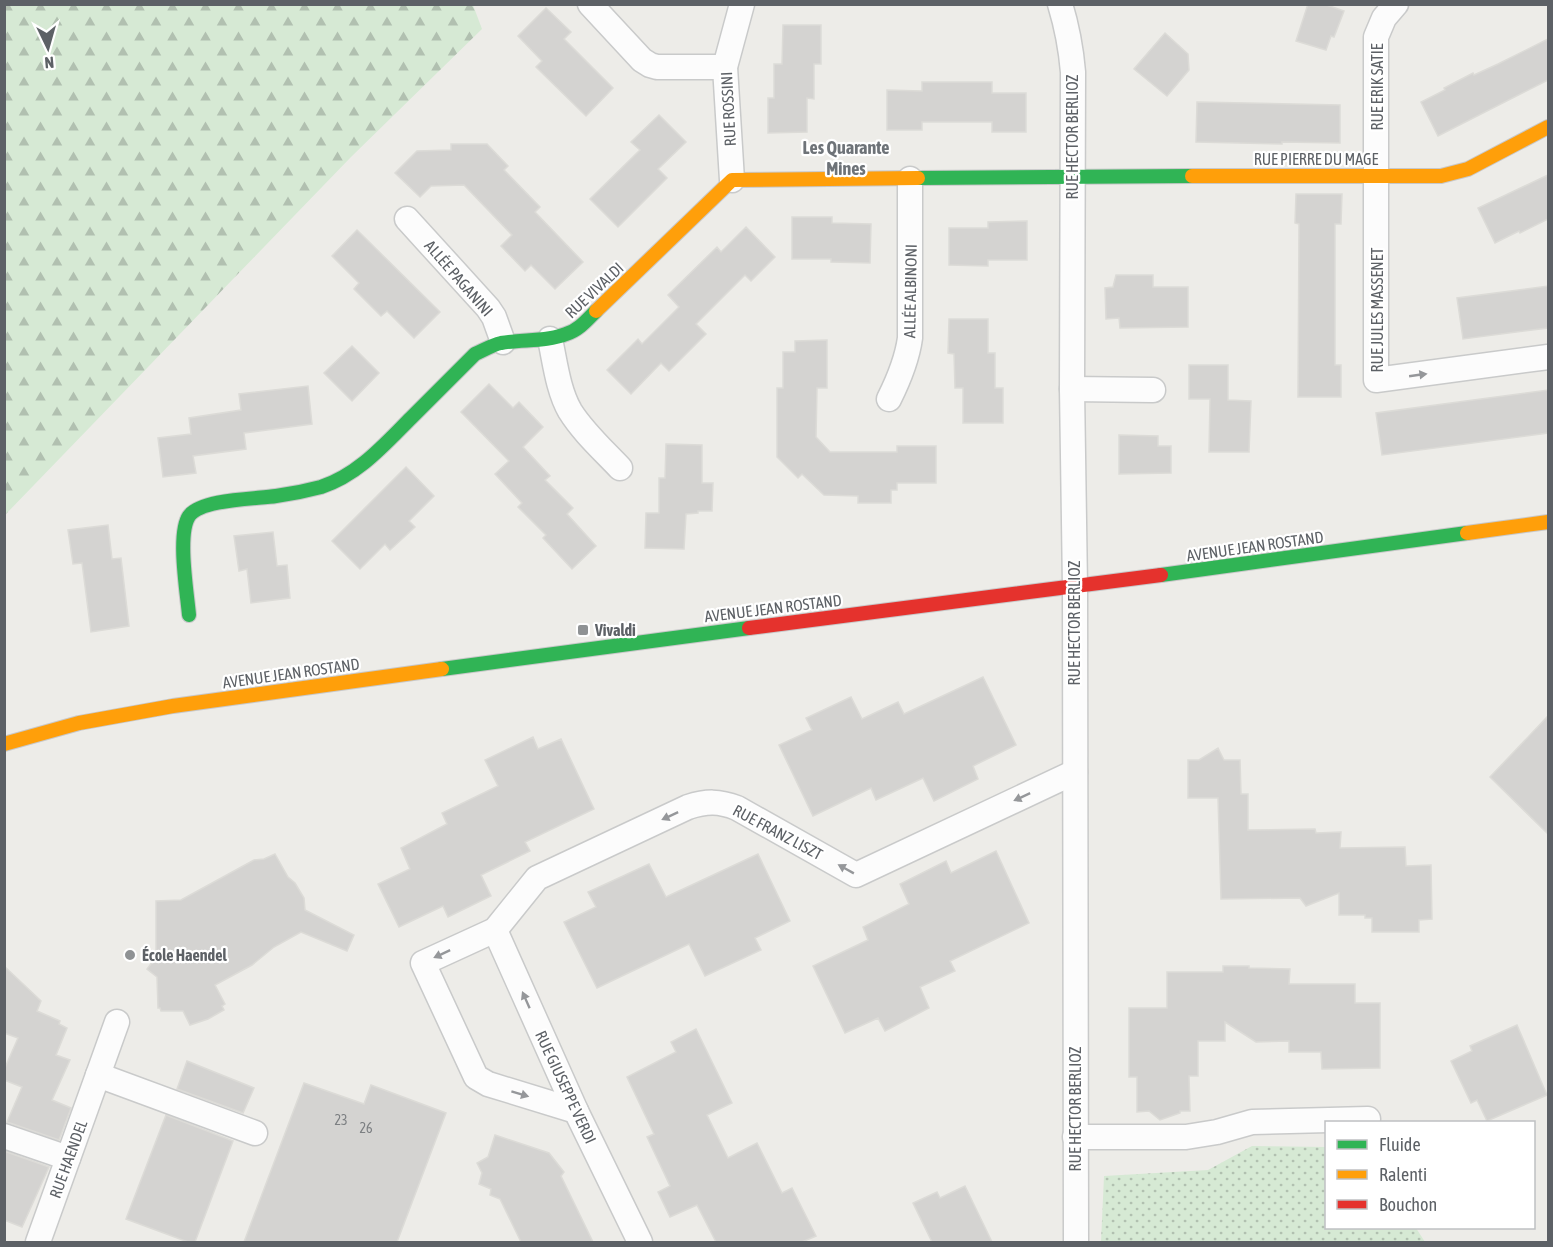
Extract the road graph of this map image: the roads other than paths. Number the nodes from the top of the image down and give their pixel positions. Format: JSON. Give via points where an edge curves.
{"nodes":[{"id":1,"x":590,"y":4,"type":"edge"},
{"id":2,"x":742,"y":4,"type":"edge"},
{"id":3,"x":1060,"y":4,"type":"edge"},
{"id":4,"x":1396,"y":4,"type":"edge"},
{"id":5,"x":725,"y":67,"type":"junction"},
{"id":6,"x":1548,"y":127,"type":"edge"},
{"id":7,"x":1072,"y":176,"type":"junction"},
{"id":8,"x":1377,"y":176,"type":"junction"},
{"id":9,"x":910,"y":179,"type":"junction"},
{"id":10,"x":732,"y":180,"type":"junction"},
{"id":11,"x":407,"y":219,"type":"dead end"},
{"id":12,"x":550,"y":339,"type":"junction"},
{"id":13,"x":503,"y":342,"type":"junction"},
{"id":14,"x":1548,"y":357,"type":"edge"},
{"id":15,"x":1072,"y":389,"type":"junction"},
{"id":16,"x":1153,"y":390,"type":"dead end"},
{"id":17,"x":889,"y":399,"type":"dead end"},
{"id":18,"x":620,"y":468,"type":"dead end"},
{"id":19,"x":1548,"y":522,"type":"edge"},
{"id":20,"x":1075,"y":587,"type":"junction"},
{"id":21,"x":189,"y":615,"type":"dead end"},
{"id":22,"x":4,"y":744,"type":"edge"},
{"id":23,"x":1075,"y":772,"type":"junction"},
{"id":24,"x":495,"y":930,"type":"junction"},
{"id":25,"x":117,"y":1022,"type":"dead end"},
{"id":26,"x":98,"y":1075,"type":"junction"},
{"id":27,"x":576,"y":1111,"type":"junction"},
{"id":28,"x":1368,"y":1119,"type":"dead end"},
{"id":29,"x":255,"y":1134,"type":"dead end"},
{"id":30,"x":4,"y":1136,"type":"edge"},
{"id":31,"x":1075,"y":1137,"type":"junction"},
{"id":32,"x":68,"y":1158,"type":"junction"},
{"id":33,"x":38,"y":1242,"type":"edge"},
{"id":34,"x":640,"y":1242,"type":"edge"},
{"id":35,"x":1076,"y":1242,"type":"edge"}],
"edges":[{"from":1,"to":5,"type":"street","via":[[650,65]]},
{"from":2,"to":5,"type":"street","name":"RUE ROSSINI"},
{"from":3,"to":7,"type":"street","name":"RUE HECTOR BERLIOZ","via":[[1073,72]]},
{"from":4,"to":8,"type":"street","name":"RUE ERIK SATIE","via":[[1384,18],[1376,37]]},
{"from":5,"to":10,"type":"street","name":"RUE ROSSINI"},
{"from":6,"to":8,"type":"street","name":"RUE PIERRE DU MAGE","via":[[1456,173]]},
{"from":7,"to":8,"type":"street","name":"RUE PIERRE DU MAGE"},
{"from":7,"to":9,"type":"street"},
{"from":7,"to":15,"type":"street","name":"RUE HECTOR BERLIOZ"},
{"from":8,"to":14,"type":"street","name":"RUE JULES MASSENET","one_way":true,"via":[[1376,380]]},
{"from":9,"to":10,"type":"street"},
{"from":9,"to":17,"type":"street","name":"ALLÉE ALBINONI","via":[[910,338],[904,367]]},
{"from":10,"to":12,"type":"street","name":"RUE VIVALDI","via":[[580,327]]},
{"from":11,"to":13,"type":"street","name":"ALLÉE PAGANINI","via":[[488,308]]},
{"from":12,"to":13,"type":"street","name":"RUE VIVALDI"},
{"from":12,"to":18,"type":"street","via":[[569,409]]},
{"from":13,"to":21,"type":"street","name":"RUE VIVALDI","via":[[475,354],[379,450],[343,477],[299,492],[216,503],[194,511],[183,528]]},
{"from":15,"to":16,"type":"street"},
{"from":15,"to":20,"type":"street","name":"RUE HECTOR BERLIOZ"},
{"from":19,"to":20,"type":"street","name":"AVENUE JEAN ROSTAND"},
{"from":20,"to":22,"type":"street","name":"AVENUE JEAN ROSTAND","via":[[173,706],[80,723]]},
{"from":20,"to":23,"type":"street","name":"RUE HECTOR BERLIOZ"},
{"from":23,"to":24,"type":"street","name":"RUE FRANZ LISZT","one_way":true,"via":[[856,875],[737,808],[708,802],[698,804],[537,878]]},
{"from":23,"to":31,"type":"street","name":"RUE HECTOR BERLIOZ"},
{"from":27,"to":24,"type":"street","name":"RUE GIUSEPPE VERDI","one_way":true},
{"from":24,"to":27,"type":"street","one_way":true,"via":[[423,963],[476,1077]]},
{"from":25,"to":26,"type":"street","name":"RUE HAENDEL"},
{"from":26,"to":29,"type":"street"},
{"from":26,"to":32,"type":"street","name":"RUE HAENDEL"},
{"from":27,"to":34,"type":"street","name":"RUE GIUSEPPE VERDI"},
{"from":28,"to":31,"type":"street","via":[[1252,1122],[1186,1137]]},
{"from":30,"to":32,"type":"street"},
{"from":31,"to":35,"type":"street","name":"RUE HECTOR BERLIOZ"},
{"from":32,"to":33,"type":"street","name":"RUE HAENDEL"}]}
